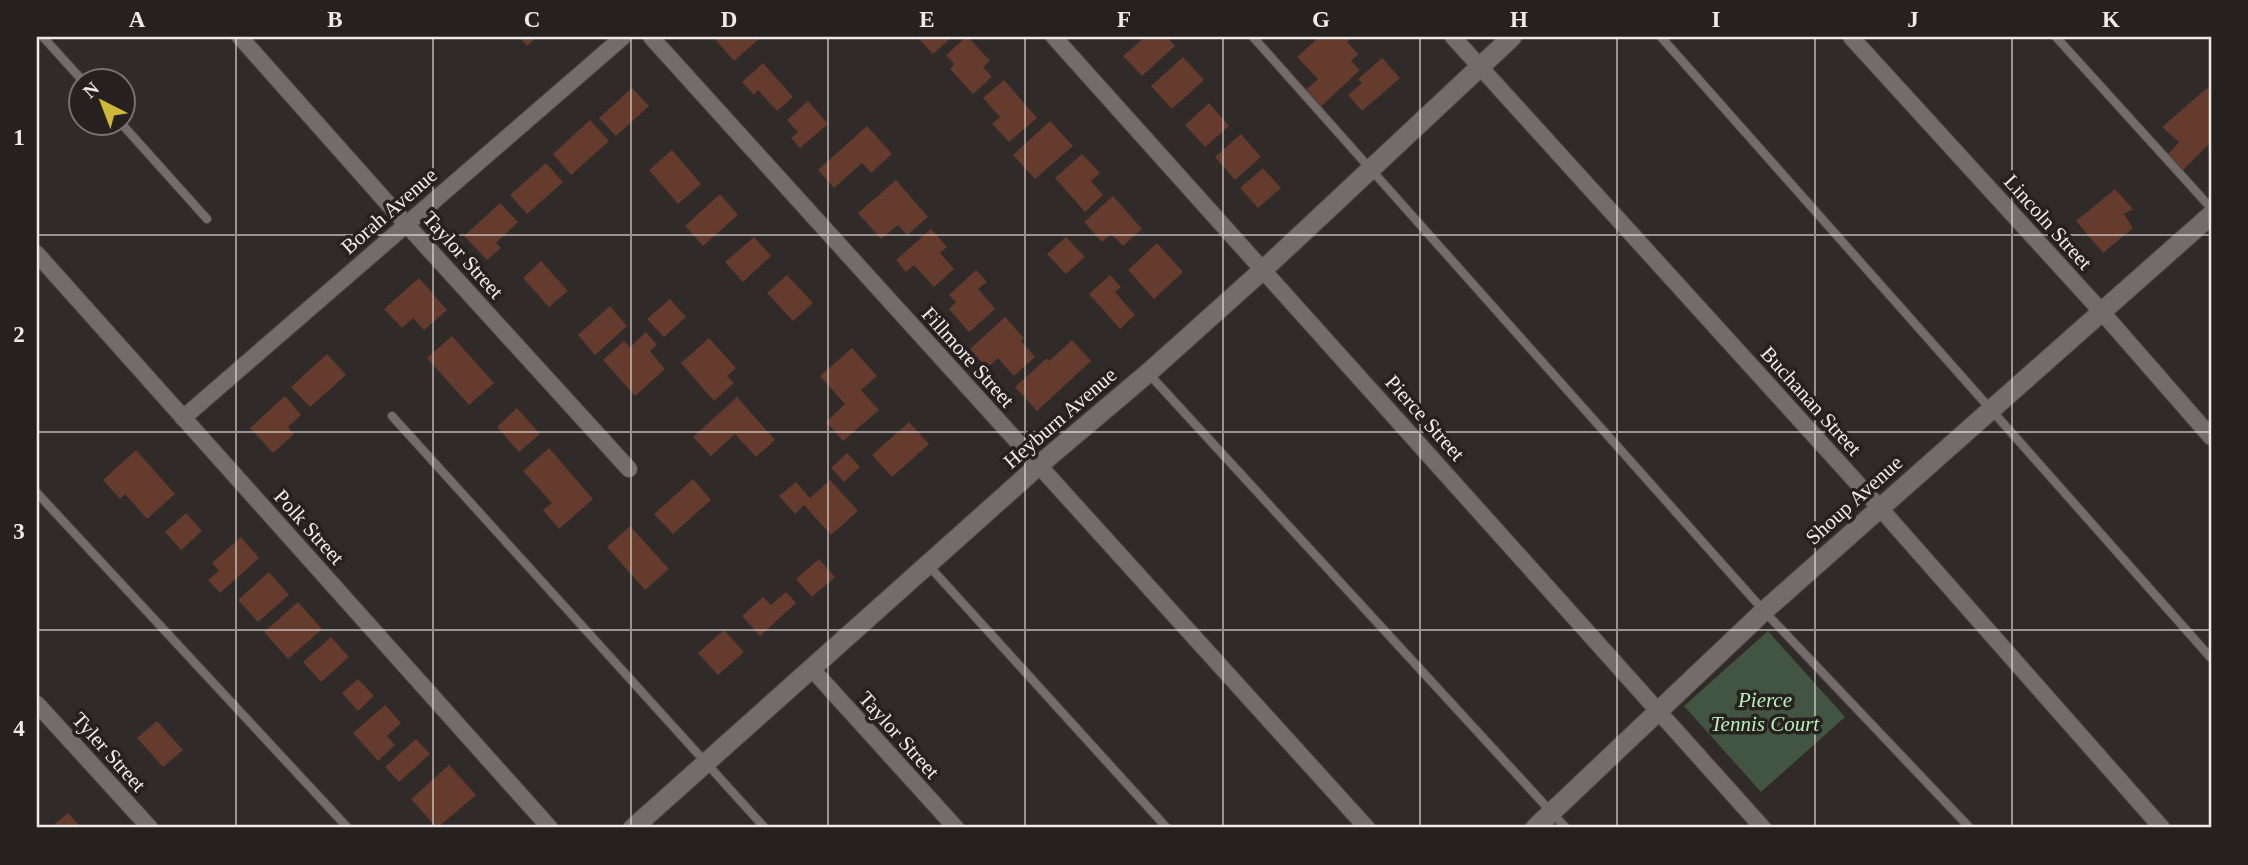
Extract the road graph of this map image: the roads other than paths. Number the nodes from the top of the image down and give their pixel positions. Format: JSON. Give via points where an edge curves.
{"nodes":[{"id":1,"x":43,"y":37,"type":"edge"},
{"id":2,"x":240,"y":37,"type":"edge"},
{"id":3,"x":623,"y":37,"type":"edge"},
{"id":4,"x":651,"y":37,"type":"edge"},
{"id":5,"x":1054,"y":37,"type":"edge"},
{"id":6,"x":1253,"y":37,"type":"edge"},
{"id":7,"x":1453,"y":37,"type":"edge"},
{"id":8,"x":1512,"y":37,"type":"edge"},
{"id":9,"x":1661,"y":37,"type":"edge"},
{"id":10,"x":1851,"y":37,"type":"edge"},
{"id":11,"x":2056,"y":37,"type":"edge"},
{"id":12,"x":69,"y":66,"type":"edge"},
{"id":13,"x":1479,"y":66,"type":"junction"},
{"id":14,"x":133,"y":136,"type":"edge"},
{"id":15,"x":1369,"y":169,"type":"junction"},
{"id":16,"x":2211,"y":208,"type":"edge"},
{"id":17,"x":2211,"y":215,"type":"edge"},
{"id":18,"x":207,"y":219,"type":"dead end"},
{"id":19,"x":406,"y":225,"type":"junction"},
{"id":20,"x":37,"y":254,"type":"edge"},
{"id":21,"x":1264,"y":269,"type":"junction"},
{"id":22,"x":2101,"y":311,"type":"junction"},
{"id":23,"x":1147,"y":373,"type":"junction"},
{"id":24,"x":1990,"y":409,"type":"junction"},
{"id":25,"x":392,"y":416,"type":"dead end"},
{"id":26,"x":183,"y":418,"type":"junction"},
{"id":27,"x":2211,"y":437,"type":"edge"},
{"id":28,"x":1038,"y":466,"type":"junction"},
{"id":29,"x":629,"y":469,"type":"dead end"},
{"id":30,"x":37,"y":493,"type":"edge"},
{"id":31,"x":1879,"y":508,"type":"junction"},
{"id":32,"x":928,"y":565,"type":"junction"},
{"id":33,"x":1764,"y":611,"type":"junction"},
{"id":34,"x":2211,"y":658,"type":"edge"},
{"id":35,"x":811,"y":669,"type":"junction"},
{"id":36,"x":37,"y":704,"type":"edge"},
{"id":37,"x":1659,"y":711,"type":"junction"},
{"id":38,"x":706,"y":763,"type":"junction"},
{"id":39,"x":1559,"y":821,"type":"edge"},
{"id":40,"x":150,"y":828,"type":"edge"},
{"id":41,"x":348,"y":828,"type":"edge"},
{"id":42,"x":550,"y":828,"type":"edge"},
{"id":43,"x":633,"y":828,"type":"edge"},
{"id":44,"x":765,"y":828,"type":"edge"},
{"id":45,"x":956,"y":828,"type":"edge"},
{"id":46,"x":1167,"y":828,"type":"edge"},
{"id":47,"x":1367,"y":828,"type":"edge"},
{"id":48,"x":1535,"y":828,"type":"edge"},
{"id":49,"x":1763,"y":828,"type":"edge"},
{"id":50,"x":1970,"y":828,"type":"edge"},
{"id":51,"x":2162,"y":828,"type":"edge"}],
"edges":[{"from":1,"to":12,"type":"lane"},
{"from":2,"to":19,"type":"street","name":"Taylor Street"},
{"from":3,"to":19,"type":"street","name":"Borah Avenue"},
{"from":4,"to":28,"type":"street","name":"Fillmore Street"},
{"from":5,"to":21,"type":"street","name":"Pierce Street"},
{"from":6,"to":15,"type":"lane"},
{"from":7,"to":13,"type":"street","name":"Buchanan Street"},
{"from":8,"to":13,"type":"street","name":"Heyburn Avenue"},
{"from":9,"to":24,"type":"lane"},
{"from":10,"to":22,"type":"street","name":"Lincoln Street"},
{"from":11,"to":16,"type":"lane"},
{"from":13,"to":15,"type":"street","name":"Heyburn Avenue"},
{"from":13,"to":31,"type":"street","name":"Buchanan Street"},
{"from":14,"to":18,"type":"lane"},
{"from":15,"to":21,"type":"street","name":"Heyburn Avenue"},
{"from":15,"to":33,"type":"lane"},
{"from":17,"to":22,"type":"street","name":"Shoup Avenue"},
{"from":19,"to":26,"type":"street","name":"Borah Avenue"},
{"from":19,"to":29,"type":"street","name":"Taylor Street"},
{"from":20,"to":26,"type":"street","name":"Polk Street"},
{"from":21,"to":23,"type":"street","name":"Heyburn Avenue"},
{"from":21,"to":37,"type":"street","name":"Pierce Street"},
{"from":22,"to":24,"type":"street","name":"Shoup Avenue"},
{"from":22,"to":27,"type":"street","name":"Lincoln Street"},
{"from":23,"to":28,"type":"street","name":"Heyburn Avenue"},
{"from":23,"to":39,"type":"lane"},
{"from":24,"to":31,"type":"street","name":"Shoup Avenue"},
{"from":24,"to":34,"type":"lane"},
{"from":25,"to":38,"type":"lane"},
{"from":26,"to":42,"type":"street","name":"Polk Street"},
{"from":28,"to":32,"type":"street","name":"Heyburn Avenue"},
{"from":28,"to":47,"type":"street","name":"Fillmore Street"},
{"from":30,"to":41,"type":"lane"},
{"from":31,"to":33,"type":"street","name":"Shoup Avenue"},
{"from":31,"to":51,"type":"street","name":"Buchanan Street"},
{"from":32,"to":35,"type":"street","name":"Heyburn Avenue"},
{"from":32,"to":46,"type":"lane"},
{"from":33,"to":37,"type":"street","name":"Shoup Avenue"},
{"from":33,"to":50,"type":"lane"},
{"from":35,"to":38,"type":"street","name":"Heyburn Avenue"},
{"from":35,"to":45,"type":"street","name":"Taylor Street"},
{"from":36,"to":40,"type":"street","name":"Tyler Street"},
{"from":37,"to":39,"type":"street","name":"Shoup Avenue"},
{"from":37,"to":49,"type":"street","name":"Pierce Street"},
{"from":38,"to":43,"type":"street","name":"Heyburn Avenue"},
{"from":38,"to":44,"type":"lane"},
{"from":39,"to":48,"type":"street","name":"Shoup Avenue"}]}
